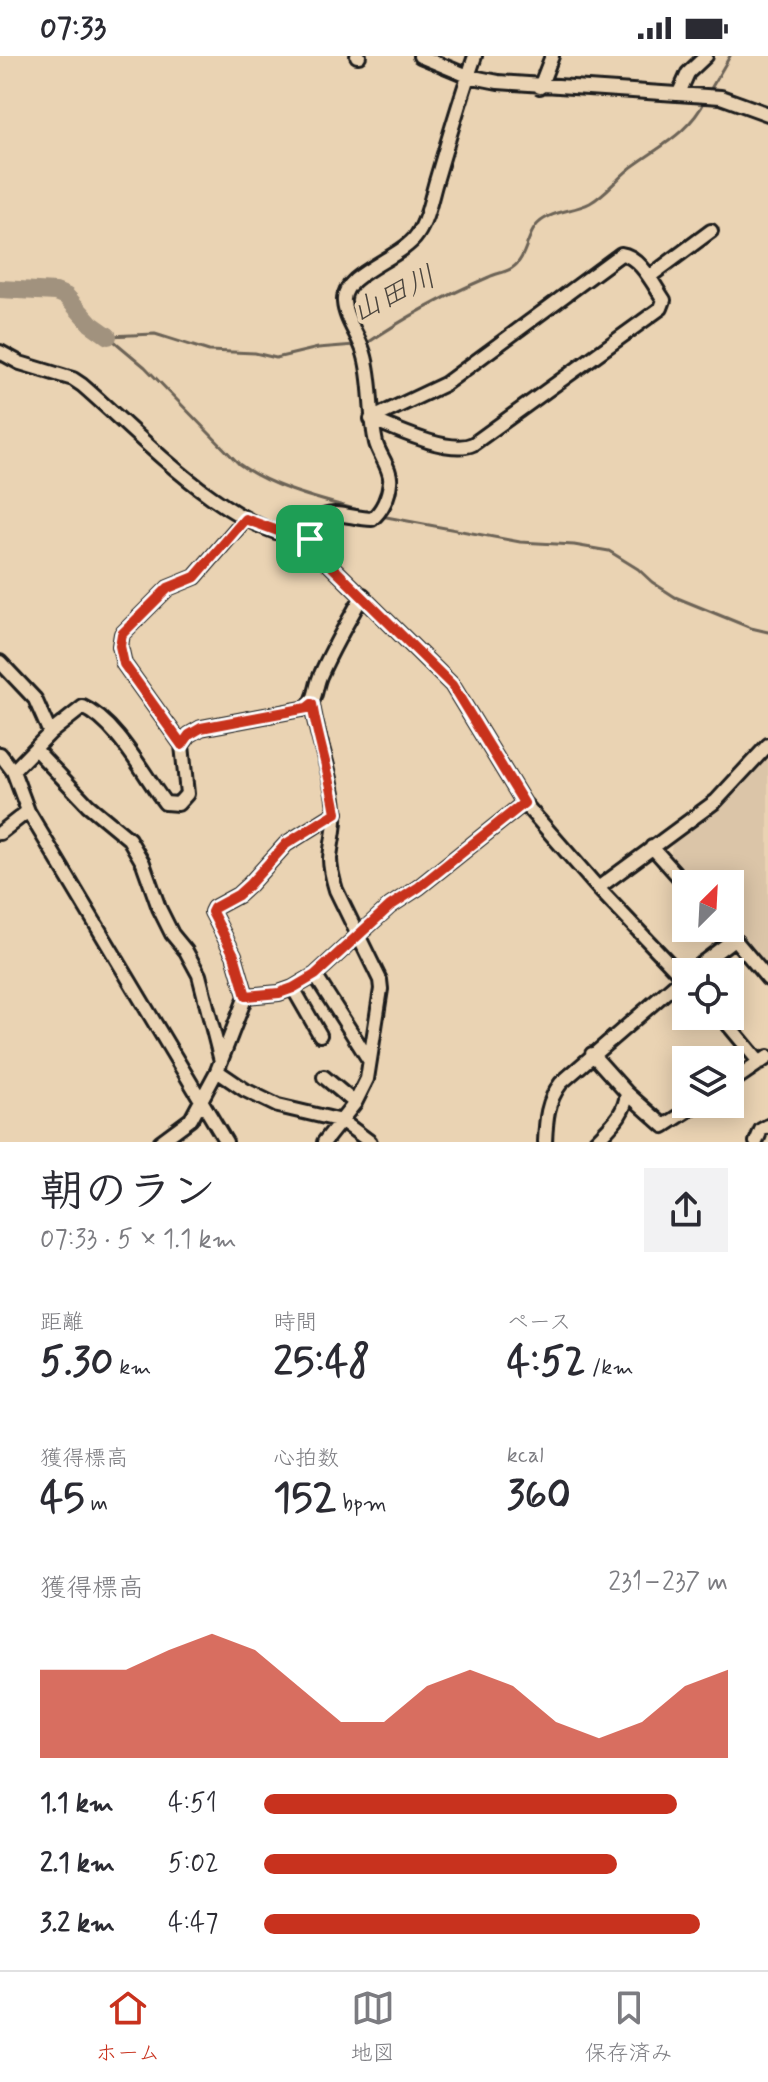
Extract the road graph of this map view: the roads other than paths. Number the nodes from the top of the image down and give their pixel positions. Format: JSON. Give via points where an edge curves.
{"nodes":[{"id":1,"x":420,"y":56,"type":"edge"},
{"id":2,"x":475,"y":56,"type":"edge"},
{"id":3,"x":552,"y":56,"type":"edge"},
{"id":4,"x":706,"y":56,"type":"edge"},
{"id":5,"x":468,"y":76,"type":"junction"},
{"id":6,"x":540,"y":87,"type":"junction"},
{"id":7,"x":679,"y":93,"type":"junction"},
{"id":8,"x":768,"y":114,"type":"edge"},
{"id":9,"x":711,"y":231,"type":"dead end"},
{"id":10,"x":649,"y":277,"type":"junction"},
{"id":11,"x":0,"y":352,"type":"edge"},
{"id":12,"x":371,"y":419,"type":"junction"},
{"id":13,"x":245,"y":519,"type":"junction"},
{"id":14,"x":310,"y":539,"type":"junction"},
{"id":15,"x":363,"y":595,"type":"junction"},
{"id":16,"x":0,"y":662,"type":"edge"},
{"id":17,"x":312,"y":704,"type":"junction"},
{"id":18,"x":50,"y":733,"type":"junction"},
{"id":19,"x":182,"y":745,"type":"junction"},
{"id":20,"x":768,"y":745,"type":"edge"},
{"id":21,"x":35,"y":749,"type":"junction"},
{"id":22,"x":0,"y":754,"type":"edge"},
{"id":23,"x":13,"y":771,"type":"junction"},
{"id":24,"x":524,"y":803,"type":"junction"},
{"id":25,"x":28,"y":811,"type":"junction"},
{"id":26,"x":336,"y":813,"type":"junction"},
{"id":27,"x":0,"y":833,"type":"edge"},
{"id":28,"x":652,"y":847,"type":"junction"},
{"id":29,"x":673,"y":870,"type":"edge"},
{"id":30,"x":598,"y":888,"type":"junction"},
{"id":31,"x":359,"y":934,"type":"junction"},
{"id":32,"x":730,"y":942,"type":"edge"},
{"id":33,"x":737,"y":942,"type":"edge"},
{"id":34,"x":709,"y":958,"type":"edge"},
{"id":35,"x":672,"y":962,"type":"edge"},
{"id":36,"x":315,"y":975,"type":"junction"},
{"id":37,"x":768,"y":979,"type":"edge"},
{"id":38,"x":293,"y":988,"type":"junction"},
{"id":39,"x":672,"y":988,"type":"edge"},
{"id":40,"x":246,"y":996,"type":"junction"},
{"id":41,"x":732,"y":1030,"type":"edge"},
{"id":42,"x":320,"y":1035,"type":"dead end"},
{"id":43,"x":592,"y":1054,"type":"junction"},
{"id":44,"x":369,"y":1060,"type":"junction"},
{"id":45,"x":761,"y":1065,"type":"edge"},
{"id":46,"x":219,"y":1066,"type":"junction"},
{"id":47,"x":324,"y":1077,"type":"dead end"},
{"id":48,"x":627,"y":1093,"type":"junction"},
{"id":49,"x":202,"y":1102,"type":"junction"},
{"id":50,"x":355,"y":1103,"type":"junction"},
{"id":51,"x":676,"y":1118,"type":"edge"},
{"id":52,"x":342,"y":1121,"type":"junction"},
{"id":53,"x":768,"y":1126,"type":"edge"},
{"id":54,"x":160,"y":1142,"type":"edge"},
{"id":55,"x":226,"y":1142,"type":"edge"},
{"id":56,"x":324,"y":1142,"type":"edge"},
{"id":57,"x":370,"y":1142,"type":"edge"},
{"id":58,"x":545,"y":1142,"type":"edge"},
{"id":59,"x":595,"y":1142,"type":"edge"},
{"id":60,"x":756,"y":1142,"type":"edge"}],
"edges":[{"from":1,"to":5,"type":"street"},
{"from":2,"to":5,"type":"street"},
{"from":3,"to":6,"type":"street"},
{"from":4,"to":7,"type":"street","via":[[688,73]]},
{"from":5,"to":6,"type":"street"},
{"from":5,"to":12,"type":"street","via":[[420,232],[398,254],[346,288],[344,305],[369,367]]},
{"from":6,"to":7,"type":"street"},
{"from":7,"to":8,"type":"street","via":[[721,97]]},
{"from":9,"to":10,"type":"street"},
{"from":10,"to":12,"type":"street","via":[[633,257],[621,254],[445,384]]},
{"from":10,"to":12,"type":"street","via":[[664,300],[661,308],[473,444],[457,448]]},
{"from":11,"to":13,"type":"street","via":[[82,385]]},
{"from":12,"to":14,"type":"street","via":[[391,482],[376,516],[322,516]]},
{"from":13,"to":14,"type":"street"},
{"from":13,"to":19,"type":"street","via":[[195,577],[168,588],[122,634],[124,664]]},
{"from":14,"to":15,"type":"street"},
{"from":15,"to":17,"type":"street","via":[[318,679]]},
{"from":15,"to":24,"type":"street","via":[[452,685]]},
{"from":16,"to":18,"type":"street","via":[[35,699]]},
{"from":17,"to":19,"type":"street","via":[[201,728]]},
{"from":17,"to":26,"type":"street"},
{"from":18,"to":19,"type":"street","via":[[83,707],[97,713],[165,803],[178,804],[187,794]]},
{"from":18,"to":21,"type":"street"},
{"from":20,"to":28,"type":"street","via":[[716,801]]},
{"from":21,"to":23,"type":"street"},
{"from":21,"to":46,"type":"street","via":[[88,805],[119,827],[143,863],[159,908],[199,975]]},
{"from":22,"to":23,"type":"street"},
{"from":23,"to":25,"type":"street"},
{"from":24,"to":30,"type":"street"},
{"from":24,"to":31,"type":"street"},
{"from":25,"to":27,"type":"street"},
{"from":25,"to":49,"type":"street"},
{"from":26,"to":31,"type":"street","via":[[332,876]]},
{"from":26,"to":40,"type":"street","via":[[286,844],[249,885],[212,912],[234,955]]},
{"from":28,"to":29,"type":"street"},
{"from":28,"to":30,"type":"street"},
{"from":30,"to":35,"type":"street"},
{"from":31,"to":36,"type":"street"},
{"from":31,"to":44,"type":"street","via":[[380,980]]},
{"from":32,"to":34,"type":"street"},
{"from":33,"to":37,"type":"street"},
{"from":36,"to":38,"type":"street"},
{"from":36,"to":44,"type":"street"},
{"from":38,"to":40,"type":"street"},
{"from":38,"to":42,"type":"street"},
{"from":39,"to":43,"type":"street"},
{"from":40,"to":46,"type":"street"},
{"from":41,"to":45,"type":"street"},
{"from":43,"to":48,"type":"street"},
{"from":43,"to":58,"type":"street","via":[[553,1093]]},
{"from":44,"to":50,"type":"street"},
{"from":46,"to":49,"type":"street"},
{"from":46,"to":52,"type":"street","via":[[245,1090],[278,1106]]},
{"from":47,"to":50,"type":"street"},
{"from":48,"to":51,"type":"street","via":[[664,1126]]},
{"from":48,"to":59,"type":"street","via":[[621,1115]]},
{"from":49,"to":54,"type":"street","via":[[191,1119]]},
{"from":49,"to":55,"type":"street"},
{"from":50,"to":52,"type":"street"},
{"from":52,"to":56,"type":"street"},
{"from":52,"to":57,"type":"street"},
{"from":53,"to":60,"type":"street"}]}
